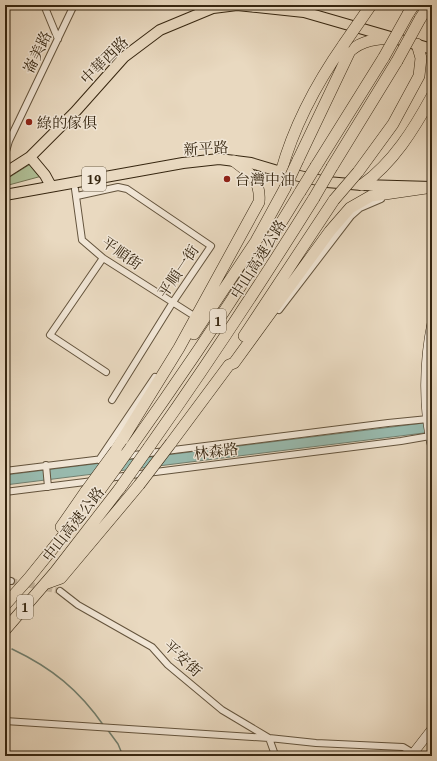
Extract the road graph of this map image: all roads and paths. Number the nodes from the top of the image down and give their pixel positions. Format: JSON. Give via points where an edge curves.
{"nodes":[{"id":1,"x":44,"y":5,"type":"edge"},
{"id":2,"x":74,"y":5,"type":"edge"},
{"id":3,"x":238,"y":5,"type":"edge"},
{"id":4,"x":371,"y":5,"type":"edge"},
{"id":5,"x":429,"y":5,"type":"edge"},
{"id":6,"x":255,"y":6,"type":"edge"},
{"id":7,"x":411,"y":10,"type":"edge"},
{"id":8,"x":393,"y":38,"type":"junction"},
{"id":9,"x":58,"y":39,"type":"junction"},
{"id":10,"x":417,"y":44,"type":"junction"},
{"id":11,"x":432,"y":49,"type":"edge"},
{"id":12,"x":432,"y":96,"type":"edge"},
{"id":13,"x":5,"y":155,"type":"edge"},
{"id":14,"x":30,"y":157,"type":"junction"},
{"id":15,"x":234,"y":161,"type":"junction"},
{"id":16,"x":281,"y":172,"type":"junction"},
{"id":17,"x":5,"y":173,"type":"edge"},
{"id":18,"x":51,"y":186,"type":"junction"},
{"id":19,"x":362,"y":186,"type":"junction"},
{"id":20,"x":75,"y":189,"type":"dead end"},
{"id":21,"x":430,"y":189,"type":"edge"},
{"id":22,"x":5,"y":195,"type":"edge"},
{"id":23,"x":77,"y":196,"type":"junction"},
{"id":24,"x":103,"y":258,"type":"junction"},
{"id":25,"x":173,"y":302,"type":"junction"},
{"id":26,"x":192,"y":314,"type":"dead end"},
{"id":27,"x":188,"y":320,"type":"dead end"},
{"id":28,"x":432,"y":324,"type":"edge"},
{"id":29,"x":244,"y":355,"type":"dead end"},
{"id":30,"x":229,"y":365,"type":"junction"},
{"id":31,"x":106,"y":372,"type":"dead end"},
{"id":32,"x":112,"y":400,"type":"dead end"},
{"id":33,"x":143,"y":407,"type":"junction"},
{"id":34,"x":428,"y":419,"type":"junction"},
{"id":35,"x":431,"y":440,"type":"edge"},
{"id":36,"x":99,"y":460,"type":"junction"},
{"id":37,"x":46,"y":466,"type":"junction"},
{"id":38,"x":5,"y":471,"type":"edge"},
{"id":39,"x":48,"y":485,"type":"junction"},
{"id":40,"x":5,"y":492,"type":"edge"},
{"id":41,"x":12,"y":583,"type":"edge"},
{"id":42,"x":45,"y":584,"type":"junction"},
{"id":43,"x":60,"y":591,"type":"tunnel mouth"},
{"id":44,"x":5,"y":605,"type":"edge"},
{"id":45,"x":5,"y":630,"type":"edge"},
{"id":46,"x":5,"y":721,"type":"edge"},
{"id":47,"x":432,"y":729,"type":"edge"},
{"id":48,"x":269,"y":738,"type":"junction"},
{"id":49,"x":412,"y":754,"type":"edge"},
{"id":50,"x":274,"y":756,"type":"edge"}],
"edges":[{"from":1,"to":9,"type":"street"},
{"from":2,"to":9,"type":"street","name":"崙美路"},
{"from":3,"to":6,"type":"main road","name":"中華西路"},
{"from":3,"to":14,"type":"main road","name":"中華西路","via":[[213,8],[160,30],[124,57]]},
{"from":4,"to":16,"type":"highway","bridge":true,"via":[[328,67],[302,115]]},
{"from":5,"to":42,"type":"highway","name":"中山高速公路","number":"1","bridge":true,"via":[[314,198],[227,335],[150,447]]},
{"from":6,"to":8,"type":"main road","name":"中華西路","via":[[304,12]]},
{"from":7,"to":41,"type":"highway","name":"中山高速公路","number":"1","bridge":true,"via":[[256,264],[132,447],[100,490]]},
{"from":8,"to":10,"type":"main road","name":"中華西路"},
{"from":8,"to":33,"type":"highway","bridge":true,"via":[[368,40],[350,51],[260,235],[148,404]]},
{"from":9,"to":13,"type":"street","name":"崙美路"},
{"from":10,"to":11,"type":"main road","name":"中華西路"},
{"from":10,"to":30,"type":"highway","bridge":true,"via":[[421,58],[419,76],[393,124],[334,200],[229,360]]},
{"from":12,"to":19,"type":"highway","via":[[401,146],[382,169]]},
{"from":14,"to":17,"type":"main road","name":"中華西路"},
{"from":14,"to":18,"type":"main road"},
{"from":15,"to":16,"type":"main road","name":"新平路","number":"19"},
{"from":15,"to":18,"type":"main road","name":"新平路","number":"19","via":[[220,159],[183,163]]},
{"from":15,"to":33,"type":"highway","via":[[258,183],[259,202],[179,348]]},
{"from":16,"to":19,"type":"main road","name":"新平路","number":"19","via":[[327,182]]},
{"from":18,"to":22,"type":"main road","name":"新平路","number":"19"},
{"from":19,"to":21,"type":"main road","name":"新平路","number":"19"},
{"from":20,"to":23,"type":"street","name":"平順街"},
{"from":21,"to":29,"type":"street","via":[[379,199],[360,208],[343,226]]},
{"from":21,"to":30,"type":"highway","via":[[371,196],[350,208],[330,231],[234,363]]},
{"from":23,"to":24,"type":"street","name":"平順街","via":[[82,240]]},
{"from":23,"to":25,"type":"street","name":"平順一街","via":[[118,187],[127,188],[211,246]]},
{"from":24,"to":25,"type":"street","name":"平順街"},
{"from":24,"to":31,"type":"street","via":[[50,335]]},
{"from":25,"to":26,"type":"street","name":"平順街"},
{"from":25,"to":32,"type":"street","name":"平順一街"},
{"from":27,"to":36,"type":"street","via":[[170,355]]},
{"from":28,"to":34,"type":"street","via":[[426,370]]},
{"from":30,"to":42,"type":"highway","bridge":true,"via":[[139,485],[61,578]]},
{"from":33,"to":41,"type":"highway","bridge":true,"via":[[116,450],[25,573]]},
{"from":34,"to":35,"type":"street"},
{"from":34,"to":36,"type":"street","name":"林森路","via":[[184,447]]},
{"from":35,"to":39,"type":"street","name":"林森路","via":[[401,441]]},
{"from":36,"to":37,"type":"street","name":"林森路"},
{"from":37,"to":38,"type":"street","name":"林森路"},
{"from":37,"to":39,"type":"street"},
{"from":39,"to":40,"type":"street","name":"林森路"},
{"from":41,"to":44,"type":"highway","name":"中山高速公路","number":"1"},
{"from":42,"to":45,"type":"highway","name":"中山高速公路","number":"1"},
{"from":43,"to":48,"type":"street","name":"平安街","via":[[78,605],[152,647],[168,665],[222,710]]},
{"from":46,"to":48,"type":"street"},
{"from":47,"to":49,"type":"street"},
{"from":48,"to":49,"type":"street","via":[[403,747]]},
{"from":48,"to":50,"type":"street"}]}
